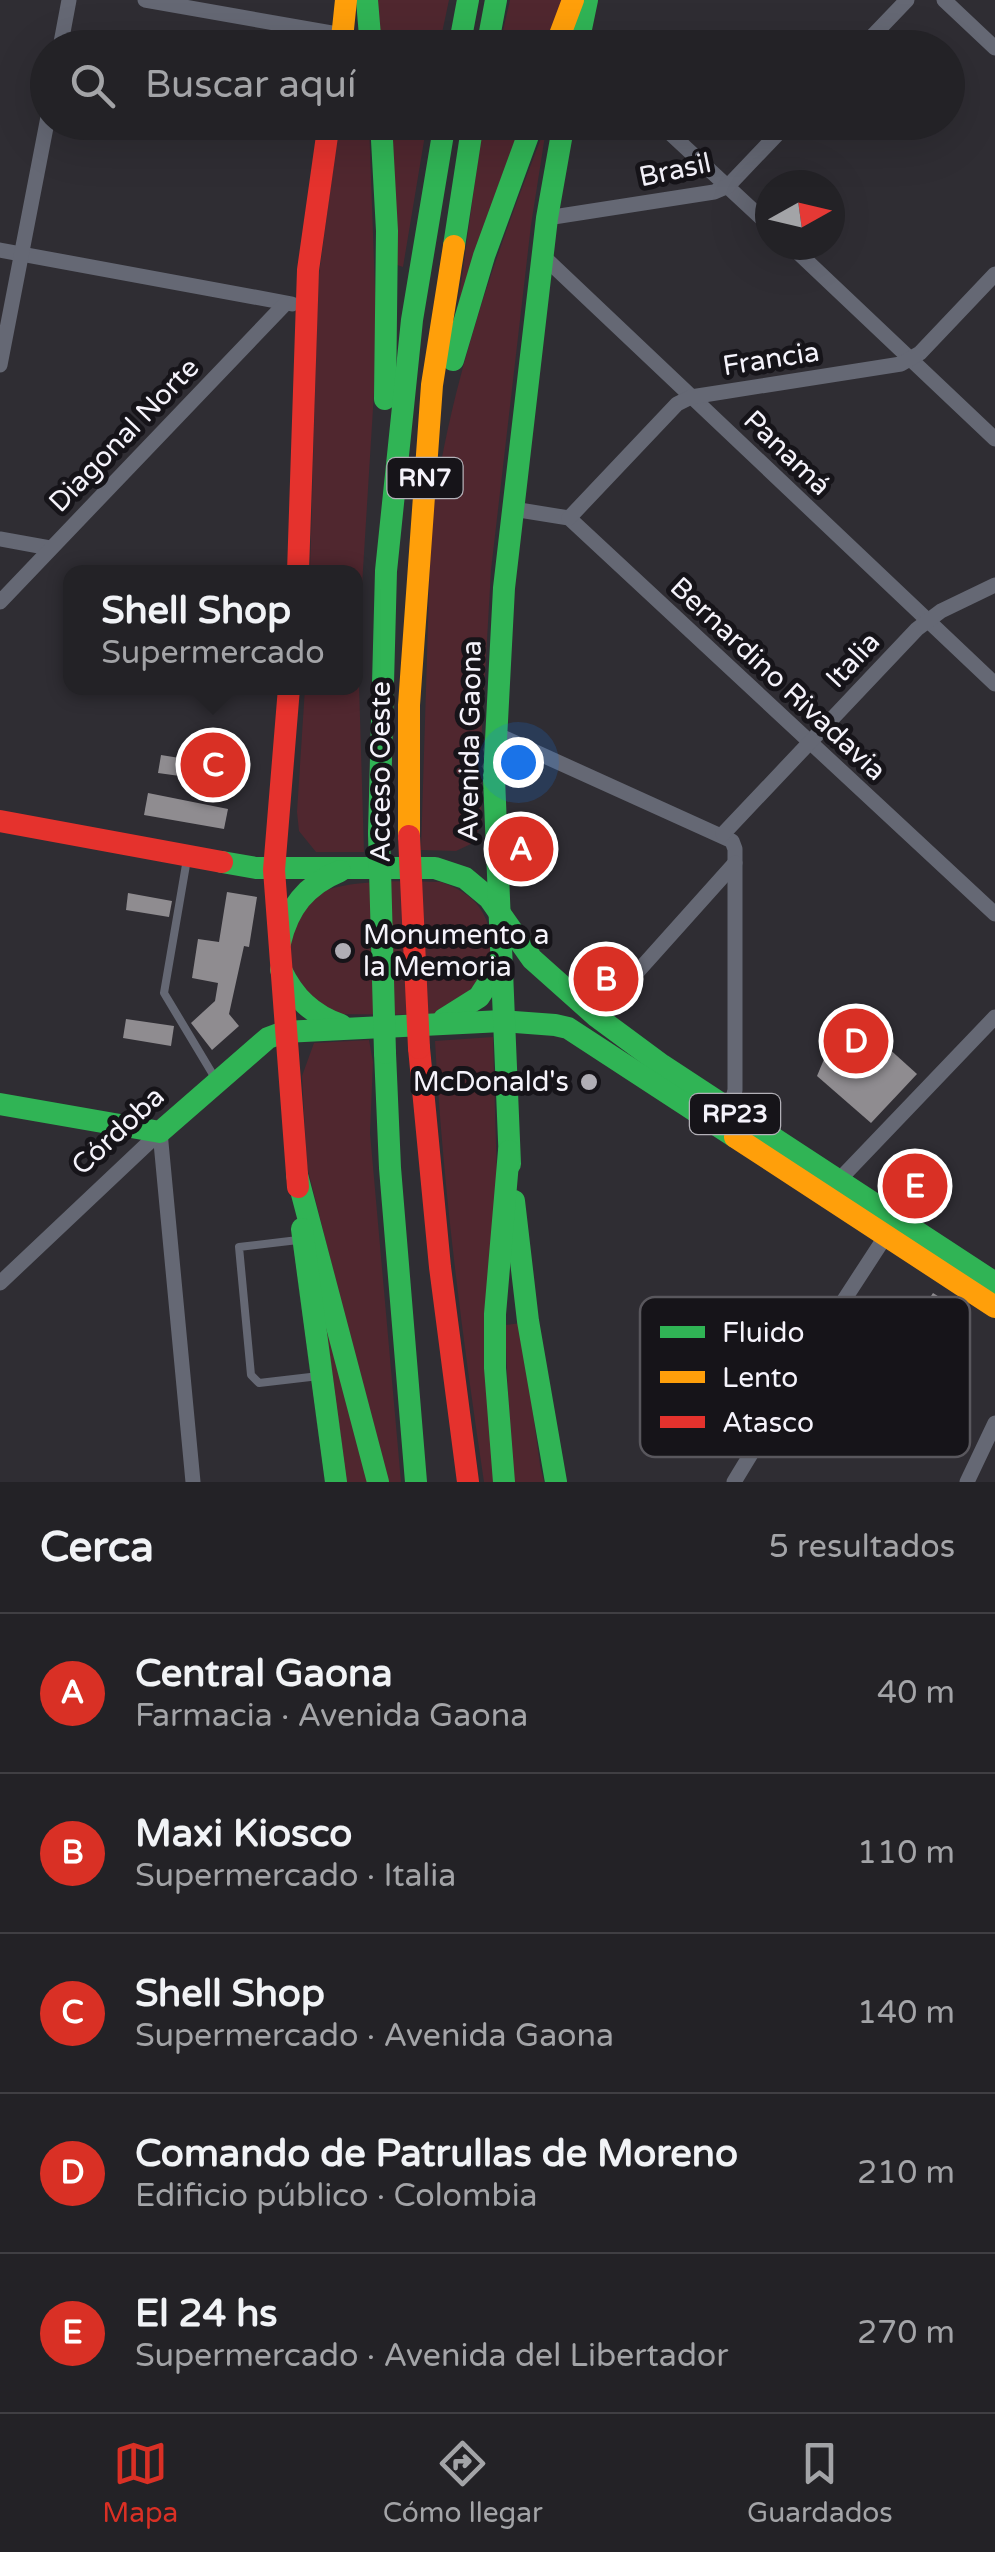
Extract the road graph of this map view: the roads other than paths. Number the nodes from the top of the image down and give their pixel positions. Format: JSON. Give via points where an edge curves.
{"nodes":[{"id":1,"x":69,"y":0,"type":"edge"},
{"id":2,"x":145,"y":0,"type":"edge"},
{"id":3,"x":346,"y":0,"type":"edge"},
{"id":4,"x":366,"y":0,"type":"edge"},
{"id":5,"x":468,"y":0,"type":"edge"},
{"id":6,"x":496,"y":0,"type":"edge"},
{"id":7,"x":573,"y":0,"type":"edge"},
{"id":8,"x":587,"y":0,"type":"edge"},
{"id":9,"x":907,"y":0,"type":"edge"},
{"id":10,"x":944,"y":0,"type":"edge"},
{"id":11,"x":226,"y":7,"type":"edge"},
{"id":12,"x":63,"y":30,"type":"edge"},
{"id":13,"x":304,"y":30,"type":"edge"},
{"id":14,"x":343,"y":30,"type":"edge"},
{"id":15,"x":369,"y":30,"type":"edge"},
{"id":16,"x":462,"y":30,"type":"edge"},
{"id":17,"x":490,"y":30,"type":"edge"},
{"id":18,"x":562,"y":30,"type":"edge"},
{"id":19,"x":581,"y":30,"type":"edge"},
{"id":20,"x":878,"y":30,"type":"edge"},
{"id":21,"x":995,"y":48,"type":"edge"},
{"id":22,"x":44,"y":140,"type":"edge"},
{"id":23,"x":326,"y":140,"type":"edge"},
{"id":24,"x":382,"y":140,"type":"edge"},
{"id":25,"x":442,"y":140,"type":"edge"},
{"id":26,"x":470,"y":140,"type":"edge"},
{"id":27,"x":527,"y":140,"type":"edge"},
{"id":28,"x":561,"y":140,"type":"edge"},
{"id":29,"x":678,"y":140,"type":"edge"},
{"id":30,"x":772,"y":140,"type":"edge"},
{"id":31,"x":728,"y":186,"type":"junction"},
{"id":32,"x":755,"y":212,"type":"edge"},
{"id":33,"x":547,"y":218,"type":"junction"},
{"id":34,"x":0,"y":250,"type":"edge"},
{"id":35,"x":22,"y":254,"type":"junction"},
{"id":36,"x":544,"y":257,"type":"junction"},
{"id":37,"x":806,"y":260,"type":"edge"},
{"id":38,"x":995,"y":274,"type":"edge"},
{"id":39,"x":296,"y":303,"type":"junction"},
{"id":40,"x":911,"y":359,"type":"junction"},
{"id":41,"x":0,"y":365,"type":"edge"},
{"id":42,"x":691,"y":396,"type":"junction"},
{"id":43,"x":995,"y":439,"type":"edge"},
{"id":44,"x":513,"y":509,"type":"junction"},
{"id":45,"x":422,"y":515,"type":"junction"},
{"id":46,"x":569,"y":518,"type":"junction"},
{"id":47,"x":0,"y":538,"type":"edge"},
{"id":48,"x":50,"y":548,"type":"junction"},
{"id":49,"x":298,"y":565,"type":"edge"},
{"id":50,"x":386,"y":571,"type":"junction"},
{"id":51,"x":995,"y":585,"type":"edge"},
{"id":52,"x":0,"y":602,"type":"edge"},
{"id":53,"x":927,"y":621,"type":"junction"},
{"id":54,"x":995,"y":684,"type":"edge"},
{"id":55,"x":288,"y":695,"type":"edge"},
{"id":56,"x":498,"y":735,"type":"junction"},
{"id":57,"x":810,"y":742,"type":"junction"},
{"id":58,"x":0,"y":821,"type":"edge"},
{"id":59,"x":723,"y":834,"type":"junction"},
{"id":60,"x":188,"y":855,"type":"junction"},
{"id":61,"x":735,"y":863,"type":"junction"},
{"id":62,"x":344,"y":869,"type":"junction"},
{"id":63,"x":274,"y":870,"type":"junction"},
{"id":64,"x":995,"y":914,"type":"edge"},
{"id":65,"x":499,"y":916,"type":"junction"},
{"id":66,"x":280,"y":943,"type":"junction"},
{"id":67,"x":501,"y":963,"type":"junction"},
{"id":68,"x":281,"y":970,"type":"junction"},
{"id":69,"x":598,"y":1017,"type":"junction"},
{"id":70,"x":995,"y":1017,"type":"edge"},
{"id":71,"x":504,"y":1020,"type":"junction"},
{"id":72,"x":435,"y":1022,"type":"junction"},
{"id":73,"x":346,"y":1026,"type":"junction"},
{"id":74,"x":284,"y":1032,"type":"junction"},
{"id":75,"x":218,"y":1082,"type":"junction"},
{"id":76,"x":0,"y":1104,"type":"edge"},
{"id":77,"x":730,"y":1110,"type":"junction"},
{"id":78,"x":160,"y":1132,"type":"junction"},
{"id":79,"x":509,"y":1152,"type":"junction"},
{"id":80,"x":297,"y":1176,"type":"junction"},
{"id":81,"x":839,"y":1180,"type":"junction"},
{"id":82,"x":886,"y":1237,"type":"junction"},
{"id":83,"x":303,"y":1240,"type":"junction"},
{"id":84,"x":995,"y":1283,"type":"edge"},
{"id":85,"x":0,"y":1284,"type":"edge"},
{"id":86,"x":847,"y":1297,"type":"edge"},
{"id":87,"x":995,"y":1308,"type":"edge"},
{"id":88,"x":322,"y":1376,"type":"junction"},
{"id":89,"x":995,"y":1423,"type":"edge"},
{"id":90,"x":749,"y":1457,"type":"edge"},
{"id":91,"x":194,"y":1482,"type":"edge"},
{"id":92,"x":336,"y":1482,"type":"edge"},
{"id":93,"x":378,"y":1482,"type":"edge"},
{"id":94,"x":416,"y":1482,"type":"edge"},
{"id":95,"x":468,"y":1482,"type":"edge"},
{"id":96,"x":504,"y":1482,"type":"edge"},
{"id":97,"x":556,"y":1482,"type":"edge"},
{"id":98,"x":734,"y":1482,"type":"edge"},
{"id":99,"x":967,"y":1482,"type":"edge"}],
"edges":[{"from":1,"to":12,"type":"street"},
{"from":2,"to":11,"type":"street"},
{"from":3,"to":14,"type":"main road"},
{"from":4,"to":15,"type":"main road"},
{"from":5,"to":16,"type":"main road"},
{"from":6,"to":17,"type":"main road"},
{"from":7,"to":18,"type":"main road"},
{"from":8,"to":19,"type":"main road"},
{"from":9,"to":20,"type":"street"},
{"from":10,"to":21,"type":"street"},
{"from":11,"to":13,"type":"street"},
{"from":22,"to":35,"type":"street"},
{"from":23,"to":39,"type":"main road"},
{"from":24,"to":50,"type":"main road"},
{"from":25,"to":50,"type":"main road","name":"Acceso Oeste","number":"RN7","via":[[412,320]]},
{"from":26,"to":45,"type":"main road","name":"Acceso Oeste","number":"RN7","via":[[432,385]]},
{"from":27,"to":45,"type":"main road","via":[[459,332]]},
{"from":28,"to":33,"type":"main road","name":"Avenida Gaona"},
{"from":29,"to":31,"type":"street"},
{"from":30,"to":31,"type":"street","name":"Brasil"},
{"from":31,"to":32,"type":"street"},
{"from":31,"to":33,"type":"street","name":"Brasil"},
{"from":33,"to":36,"type":"main road","name":"Avenida Gaona"},
{"from":34,"to":35,"type":"street"},
{"from":35,"to":39,"type":"street"},
{"from":35,"to":41,"type":"street"},
{"from":36,"to":42,"type":"street","name":"Panamá"},
{"from":36,"to":44,"type":"main road","name":"Avenida Gaona"},
{"from":37,"to":40,"type":"street"},
{"from":38,"to":40,"type":"street"},
{"from":39,"to":48,"type":"street","name":"Diagonal Norte"},
{"from":39,"to":49,"type":"main road"},
{"from":40,"to":42,"type":"street","name":"Francia"},
{"from":40,"to":43,"type":"street"},
{"from":42,"to":46,"type":"street","name":"Francia"},
{"from":42,"to":53,"type":"street","name":"Panamá"},
{"from":44,"to":46,"type":"street"},
{"from":44,"to":56,"type":"main road","name":"Avenida Gaona"},
{"from":45,"to":95,"type":"main road","name":"Acceso Oeste","number":"RN7","bridge":true,"via":[[409,836],[419,1048]]},
{"from":46,"to":57,"type":"street","name":"Bernardino Rivadavia"},
{"from":47,"to":48,"type":"street"},
{"from":48,"to":52,"type":"street","name":"Diagonal Norte"},
{"from":50,"to":94,"type":"main road","name":"Acceso Oeste","number":"RN7","bridge":true,"via":[[379,833],[384,1053]]},
{"from":51,"to":53,"type":"street","name":"Italia"},
{"from":53,"to":54,"type":"street","name":"Panamá"},
{"from":53,"to":57,"type":"street","name":"Italia"},
{"from":55,"to":63,"type":"main road"},
{"from":56,"to":59,"type":"street"},
{"from":56,"to":65,"type":"main road","name":"Avenida Gaona"},
{"from":57,"to":59,"type":"street","name":"Italia"},
{"from":57,"to":64,"type":"street","name":"Bernardino Rivadavia"},
{"from":58,"to":60,"type":"main road","number":"RP23"},
{"from":59,"to":61,"type":"street","via":[[736,849]]},
{"from":60,"to":63,"type":"main road","number":"RP23"},
{"from":60,"to":75,"type":"lane","via":[[164,993]]},
{"from":61,"to":69,"type":"street"},
{"from":61,"to":77,"type":"street"},
{"from":62,"to":63,"type":"main road","number":"RP23"},
{"from":62,"to":65,"type":"main road","number":"RP23","via":[[452,872],[490,898]]},
{"from":62,"to":66,"type":"main road","via":[[297,900]]},
{"from":63,"to":66,"type":"main road"},
{"from":65,"to":67,"type":"main road","name":"Avenida Gaona"},
{"from":65,"to":69,"type":"main road","number":"RP23","via":[[532,960]]},
{"from":66,"to":68,"type":"main road"},
{"from":67,"to":71,"type":"main road","name":"Avenida Gaona"},
{"from":67,"to":72,"type":"main road","via":[[476,1002]]},
{"from":68,"to":73,"type":"main road","via":[[306,1007]]},
{"from":68,"to":74,"type":"main road"},
{"from":69,"to":77,"type":"main road","number":"RP23"},
{"from":70,"to":81,"type":"street"},
{"from":71,"to":72,"type":"main road","number":"RP23"},
{"from":71,"to":79,"type":"main road","name":"Avenida Gaona"},
{"from":71,"to":82,"type":"main road","number":"RP23","via":[[568,1028]]},
{"from":72,"to":73,"type":"main road","number":"RP23"},
{"from":73,"to":74,"type":"main road","number":"RP23"},
{"from":74,"to":75,"type":"main road","name":"Córdoba","number":"RP23"},
{"from":74,"to":80,"type":"main road"},
{"from":75,"to":78,"type":"main road","name":"Córdoba","number":"RP23"},
{"from":76,"to":78,"type":"main road"},
{"from":77,"to":81,"type":"main road","number":"RP23"},
{"from":78,"to":85,"type":"street","name":"Córdoba"},
{"from":78,"to":91,"type":"street"},
{"from":79,"to":96,"type":"main road","via":[[495,1314]]},
{"from":79,"to":97,"type":"main road","name":"Avenida Gaona","via":[[528,1321]]},
{"from":80,"to":83,"type":"main road"},
{"from":80,"to":93,"type":"main road"},
{"from":81,"to":84,"type":"main road","number":"RP23"},
{"from":82,"to":86,"type":"street"},
{"from":82,"to":87,"type":"main road","number":"RP23"},
{"from":83,"to":88,"type":"main road"},
{"from":83,"to":88,"type":"lane","via":[[239,1247],[251,1375],[259,1383]]},
{"from":88,"to":92,"type":"main road"},
{"from":89,"to":99,"type":"street"},
{"from":90,"to":98,"type":"street"}]}
